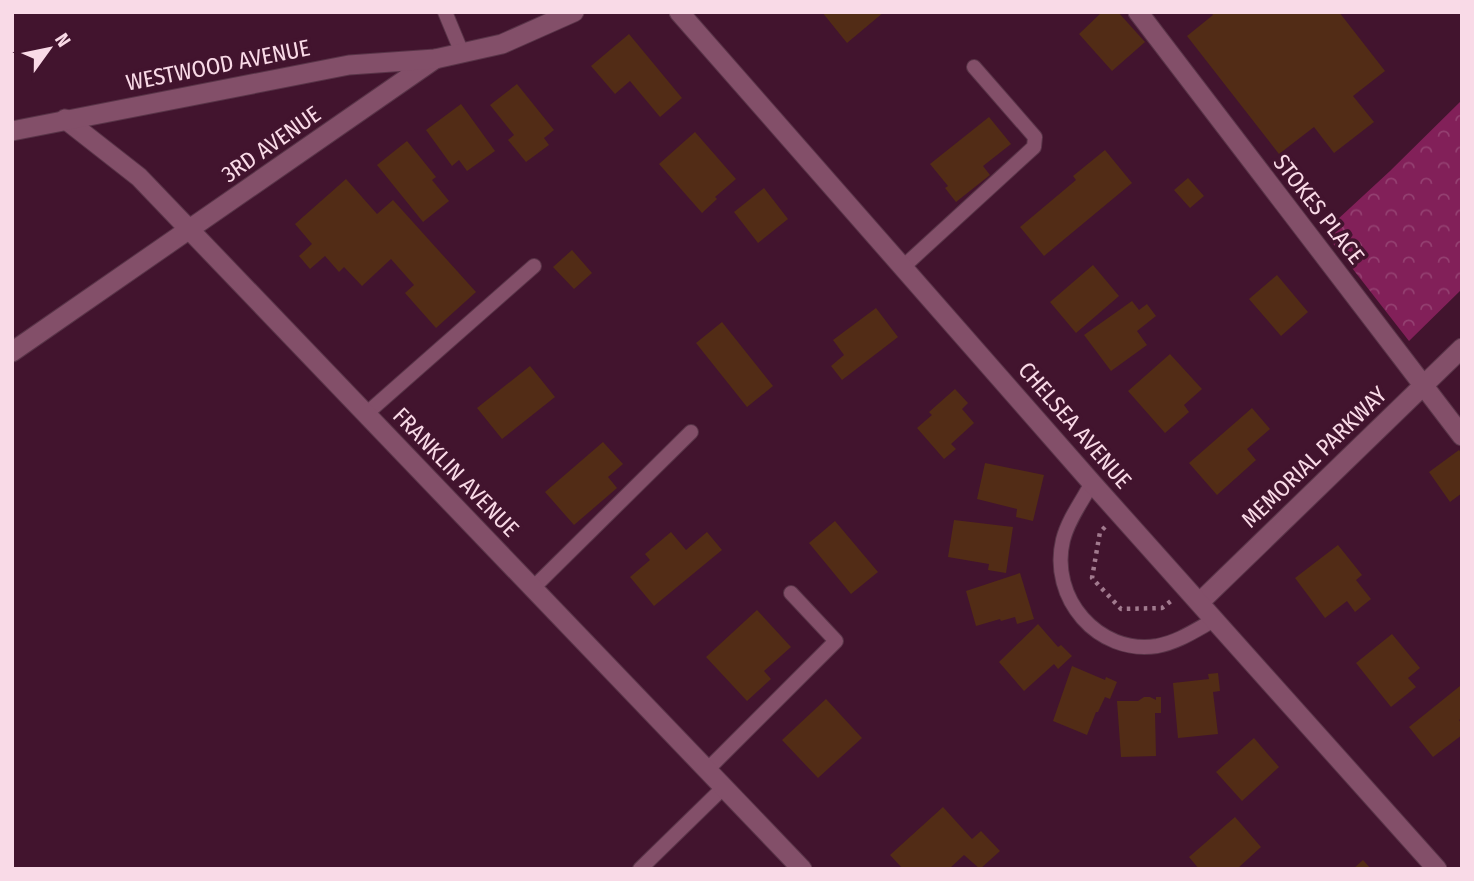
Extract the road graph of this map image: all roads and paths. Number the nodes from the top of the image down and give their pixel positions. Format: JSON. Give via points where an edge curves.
{"nodes":[{"id":1,"x":445,"y":12,"type":"edge"},
{"id":2,"x":574,"y":12,"type":"edge"},
{"id":3,"x":679,"y":12,"type":"edge"},
{"id":4,"x":1138,"y":12,"type":"edge"},
{"id":5,"x":462,"y":53,"type":"junction"},
{"id":6,"x":435,"y":59,"type":"junction"},
{"id":7,"x":974,"y":67,"type":"dead end"},
{"id":8,"x":65,"y":119,"type":"junction"},
{"id":9,"x":12,"y":131,"type":"edge"},
{"id":10,"x":190,"y":230,"type":"junction"},
{"id":11,"x":534,"y":266,"type":"dead end"},
{"id":12,"x":903,"y":267,"type":"junction"},
{"id":13,"x":1462,"y":348,"type":"edge"},
{"id":14,"x":12,"y":352,"type":"edge"},
{"id":15,"x":1424,"y":385,"type":"junction"},
{"id":16,"x":366,"y":414,"type":"junction"},
{"id":17,"x":691,"y":432,"type":"dead end"},
{"id":18,"x":1462,"y":436,"type":"edge"},
{"id":19,"x":1093,"y":483,"type":"junction"},
{"id":20,"x":1105,"y":526,"type":"dead end"},
{"id":21,"x":533,"y":588,"type":"junction"},
{"id":22,"x":791,"y":593,"type":"dead end"},
{"id":23,"x":1171,"y":600,"type":"dead end"},
{"id":24,"x":1200,"y":601,"type":"junction"},
{"id":25,"x":1216,"y":619,"type":"junction"},
{"id":26,"x":707,"y":770,"type":"junction"},
{"id":27,"x":724,"y":787,"type":"junction"},
{"id":28,"x":640,"y":869,"type":"edge"},
{"id":29,"x":802,"y":869,"type":"edge"},
{"id":30,"x":1437,"y":869,"type":"edge"}],
"edges":[{"from":1,"to":5,"type":"lane"},
{"from":2,"to":5,"type":"street","name":"3RD AVENUE","via":[[502,44]]},
{"from":3,"to":12,"type":"street","name":"CHELSEA AVENUE"},
{"from":4,"to":15,"type":"street","name":"STOKES PLACE"},
{"from":5,"to":6,"type":"street","name":"3RD AVENUE"},
{"from":6,"to":8,"type":"street","name":"WESTWOOD AVENUE","via":[[349,65]]},
{"from":6,"to":10,"type":"street","name":"3RD AVENUE"},
{"from":7,"to":12,"type":"lane","via":[[1036,142]]},
{"from":8,"to":9,"type":"street","name":"WESTWOOD AVENUE"},
{"from":8,"to":10,"type":"street","name":"FRANKLIN AVENUE","via":[[139,177]]},
{"from":10,"to":14,"type":"street","name":"3RD AVENUE"},
{"from":10,"to":16,"type":"street","name":"FRANKLIN AVENUE"},
{"from":11,"to":16,"type":"lane"},
{"from":12,"to":19,"type":"street","name":"CHELSEA AVENUE"},
{"from":13,"to":15,"type":"street","name":"MEMORIAL PARKWAY"},
{"from":15,"to":18,"type":"street","name":"STOKES PLACE"},
{"from":15,"to":24,"type":"street","name":"MEMORIAL PARKWAY"},
{"from":16,"to":21,"type":"street","name":"FRANKLIN AVENUE"},
{"from":17,"to":21,"type":"lane"},
{"from":19,"to":24,"type":"street","name":"CHELSEA AVENUE"},
{"from":19,"to":25,"type":"lane","via":[[1067,528],[1060,568],[1071,603],[1088,623],[1114,641],[1139,647],[1174,642]]},
{"from":20,"to":23,"type":"path","via":[[1092,578],[1121,609],[1162,608]]},
{"from":21,"to":26,"type":"street","name":"FRANKLIN AVENUE"},
{"from":22,"to":26,"type":"lane","via":[[836,641]]},
{"from":24,"to":25,"type":"street","name":"CHELSEA AVENUE"},
{"from":25,"to":30,"type":"street","name":"CHELSEA AVENUE"},
{"from":26,"to":27,"type":"street","name":"FRANKLIN AVENUE"},
{"from":27,"to":28,"type":"lane"},
{"from":27,"to":29,"type":"street","name":"FRANKLIN AVENUE"}]}
